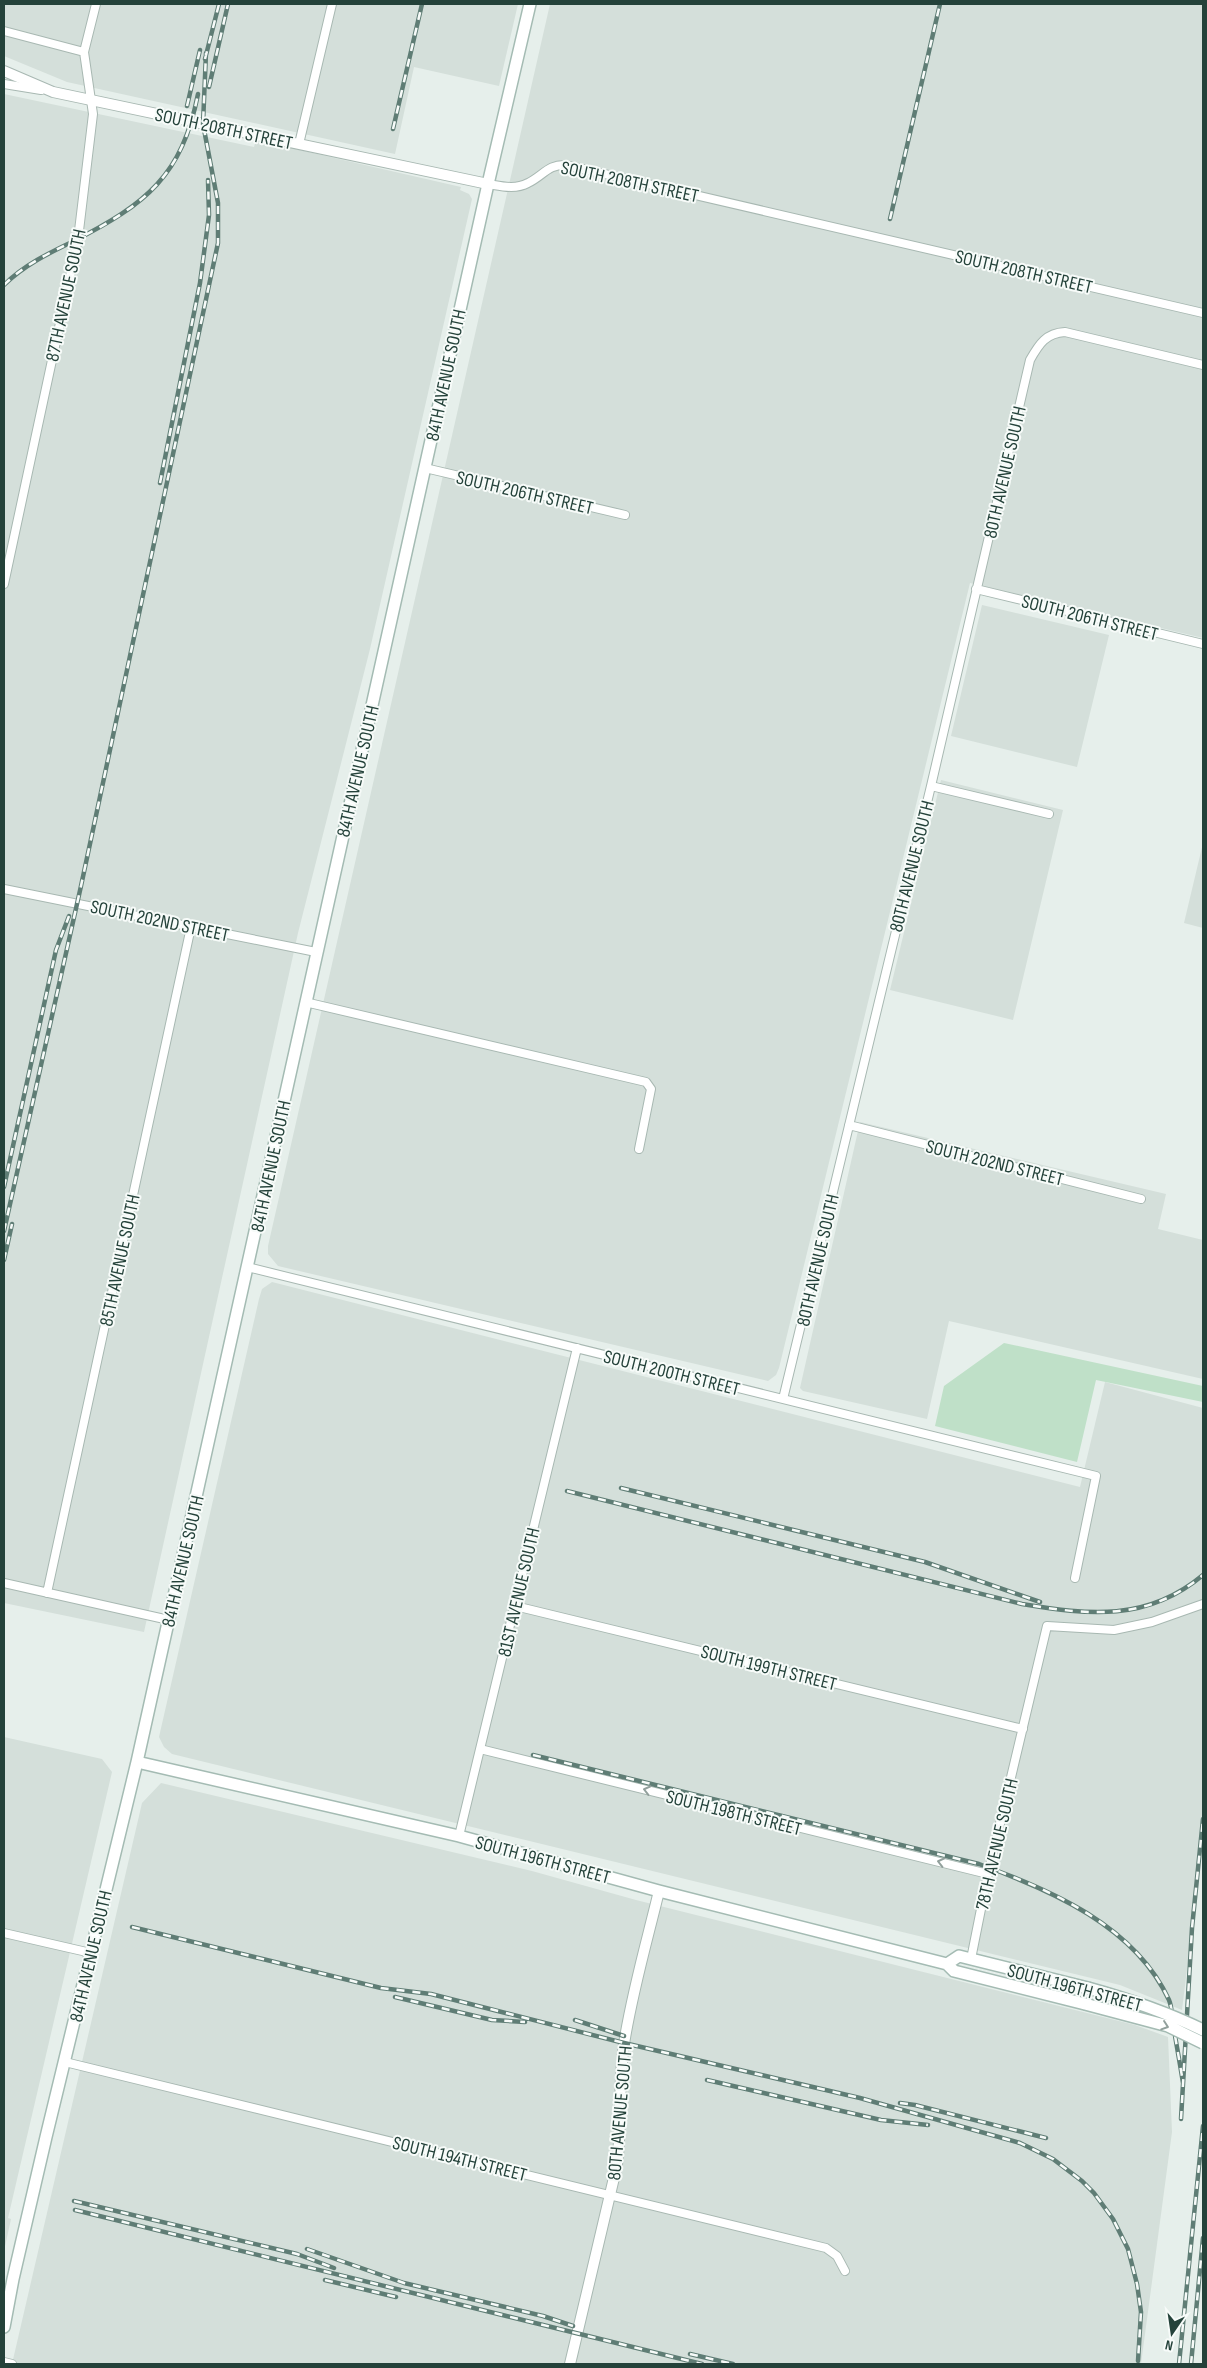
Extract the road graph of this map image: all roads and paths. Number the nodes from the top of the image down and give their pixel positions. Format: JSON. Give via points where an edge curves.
{"nodes":[{"id":1,"x":96,"y":4,"type":"edge"},
{"id":2,"x":332,"y":4,"type":"edge"},
{"id":3,"x":530,"y":4,"type":"edge"},
{"id":4,"x":4,"y":31,"type":"edge"},
{"id":5,"x":84,"y":52,"type":"junction"},
{"id":6,"x":4,"y":71,"type":"edge"},
{"id":7,"x":4,"y":84,"type":"edge"},
{"id":8,"x":53,"y":92,"type":"junction"},
{"id":9,"x":91,"y":100,"type":"junction"},
{"id":10,"x":299,"y":144,"type":"junction"},
{"id":11,"x":488,"y":184,"type":"junction"},
{"id":12,"x":1203,"y":313,"type":"edge"},
{"id":13,"x":1203,"y":364,"type":"edge"},
{"id":14,"x":425,"y":468,"type":"junction"},
{"id":15,"x":625,"y":515,"type":"dead end"},
{"id":16,"x":4,"y":584,"type":"edge"},
{"id":17,"x":976,"y":589,"type":"junction"},
{"id":18,"x":1203,"y":644,"type":"edge"},
{"id":19,"x":931,"y":786,"type":"junction"},
{"id":20,"x":1049,"y":814,"type":"dead end"},
{"id":21,"x":4,"y":889,"type":"edge"},
{"id":22,"x":191,"y":927,"type":"junction"},
{"id":23,"x":316,"y":952,"type":"junction"},
{"id":24,"x":305,"y":1002,"type":"junction"},
{"id":25,"x":849,"y":1125,"type":"junction"},
{"id":26,"x":639,"y":1148,"type":"dead end"},
{"id":27,"x":1141,"y":1199,"type":"dead end"},
{"id":28,"x":248,"y":1268,"type":"junction"},
{"id":29,"x":577,"y":1348,"type":"junction"},
{"id":30,"x":783,"y":1399,"type":"junction"},
{"id":31,"x":1075,"y":1578,"type":"dead end"},
{"id":32,"x":4,"y":1583,"type":"edge"},
{"id":33,"x":47,"y":1593,"type":"junction"},
{"id":34,"x":1203,"y":1604,"type":"edge"},
{"id":35,"x":515,"y":1606,"type":"junction"},
{"id":36,"x":168,"y":1620,"type":"junction"},
{"id":37,"x":1023,"y":1729,"type":"junction"},
{"id":38,"x":480,"y":1749,"type":"junction"},
{"id":39,"x":137,"y":1762,"type":"junction"},
{"id":40,"x":459,"y":1836,"type":"junction"},
{"id":41,"x":988,"y":1874,"type":"junction"},
{"id":42,"x":659,"y":1891,"type":"junction"},
{"id":43,"x":4,"y":1933,"type":"edge"},
{"id":44,"x":91,"y":1953,"type":"junction"},
{"id":45,"x":971,"y":1958,"type":"junction"},
{"id":46,"x":947,"y":1964,"type":"junction"},
{"id":47,"x":1203,"y":2030,"type":"edge"},
{"id":48,"x":1203,"y":2043,"type":"edge"},
{"id":49,"x":65,"y":2062,"type":"junction"},
{"id":50,"x":611,"y":2196,"type":"junction"},
{"id":51,"x":845,"y":2271,"type":"dead end"},
{"id":52,"x":4,"y":2327,"type":"edge"},
{"id":53,"x":4,"y":2362,"type":"edge"},
{"id":54,"x":12,"y":2364,"type":"edge"},
{"id":55,"x":570,"y":2364,"type":"edge"}],
"edges":[{"from":1,"to":5,"type":"street","name":"87TH AVENUE SOUTH"},
{"from":2,"to":10,"type":"street"},
{"from":3,"to":11,"type":"main road","name":"84TH AVENUE SOUTH"},
{"from":4,"to":5,"type":"street"},
{"from":5,"to":9,"type":"street","name":"87TH AVENUE SOUTH"},
{"from":6,"to":8,"type":"street","name":"SOUTH 208TH STREET"},
{"from":7,"to":8,"type":"street"},
{"from":8,"to":9,"type":"street","name":"SOUTH 208TH STREET"},
{"from":9,"to":10,"type":"street","name":"SOUTH 208TH STREET"},
{"from":9,"to":16,"type":"street","name":"87TH AVENUE SOUTH","via":[[93,114],[78,239]]},
{"from":10,"to":11,"type":"street","name":"SOUTH 208TH STREET"},
{"from":11,"to":12,"type":"street","name":"SOUTH 208TH STREET","via":[[516,187],[527,184],[551,166],[566,164]]},
{"from":11,"to":14,"type":"main road","name":"84TH AVENUE SOUTH"},
{"from":13,"to":17,"type":"street","name":"80TH AVENUE SOUTH","via":[[1065,332],[1045,338],[1030,360]]},
{"from":14,"to":15,"type":"street","name":"SOUTH 206TH STREET"},
{"from":14,"to":23,"type":"main road","name":"84TH AVENUE SOUTH"},
{"from":17,"to":18,"type":"street","name":"SOUTH 206TH STREET"},
{"from":17,"to":19,"type":"street","name":"80TH AVENUE SOUTH"},
{"from":19,"to":20,"type":"street"},
{"from":19,"to":25,"type":"street","name":"80TH AVENUE SOUTH"},
{"from":21,"to":22,"type":"street","name":"SOUTH 202ND STREET"},
{"from":22,"to":23,"type":"street","name":"SOUTH 202ND STREET"},
{"from":22,"to":33,"type":"street","name":"85TH AVENUE SOUTH"},
{"from":23,"to":24,"type":"main road","name":"84TH AVENUE SOUTH"},
{"from":24,"to":26,"type":"street","via":[[646,1082],[651,1089]]},
{"from":24,"to":28,"type":"main road","name":"84TH AVENUE SOUTH"},
{"from":25,"to":27,"type":"street","name":"SOUTH 202ND STREET"},
{"from":25,"to":30,"type":"street","name":"80TH AVENUE SOUTH"},
{"from":28,"to":29,"type":"street","name":"SOUTH 200TH STREET"},
{"from":28,"to":36,"type":"main road","name":"84TH AVENUE SOUTH"},
{"from":29,"to":30,"type":"street","name":"SOUTH 200TH STREET"},
{"from":29,"to":35,"type":"street","name":"81ST AVENUE SOUTH"},
{"from":30,"to":31,"type":"street","name":"SOUTH 200TH STREET","via":[[1096,1476]]},
{"from":32,"to":33,"type":"street"},
{"from":33,"to":36,"type":"street"},
{"from":34,"to":37,"type":"street","name":"78TH AVENUE SOUTH","via":[[1152,1622],[1114,1630],[1047,1626]]},
{"from":35,"to":37,"type":"street","name":"SOUTH 199TH STREET"},
{"from":35,"to":38,"type":"street","name":"81ST AVENUE SOUTH"},
{"from":36,"to":39,"type":"main road","name":"84TH AVENUE SOUTH"},
{"from":37,"to":41,"type":"street","name":"78TH AVENUE SOUTH"},
{"from":38,"to":40,"type":"street","name":"81ST AVENUE SOUTH"},
{"from":41,"to":38,"type":"street","name":"SOUTH 198TH STREET","one_way":true},
{"from":39,"to":40,"type":"main road","name":"SOUTH 196TH STREET"},
{"from":39,"to":44,"type":"main road","name":"84TH AVENUE SOUTH"},
{"from":40,"to":42,"type":"main road","name":"SOUTH 196TH STREET"},
{"from":41,"to":45,"type":"street","name":"78TH AVENUE SOUTH"},
{"from":42,"to":46,"type":"main road","name":"SOUTH 196TH STREET"},
{"from":42,"to":50,"type":"street","name":"80TH AVENUE SOUTH","via":[[624,2043],[619,2101],[620,2140]]},
{"from":43,"to":44,"type":"street"},
{"from":44,"to":49,"type":"main road","name":"84TH AVENUE SOUTH"},
{"from":45,"to":46,"type":"main road","name":"SOUTH 196TH STREET","via":[[959,1956]]},
{"from":45,"to":47,"type":"main road","name":"SOUTH 196TH STREET","bridge":true,"via":[[1131,2000]]},
{"from":46,"to":48,"type":"main road","name":"SOUTH 196TH STREET","one_way":true,"bridge":true,"via":[[954,1971],[1168,2026]]},
{"from":49,"to":50,"type":"street","name":"SOUTH 194TH STREET"},
{"from":49,"to":52,"type":"main road","name":"84TH AVENUE SOUTH"},
{"from":50,"to":51,"type":"street","name":"SOUTH 194TH STREET","via":[[826,2248],[837,2256]]},
{"from":50,"to":55,"type":"street","name":"80TH AVENUE SOUTH"},
{"from":53,"to":54,"type":"street"}]}
